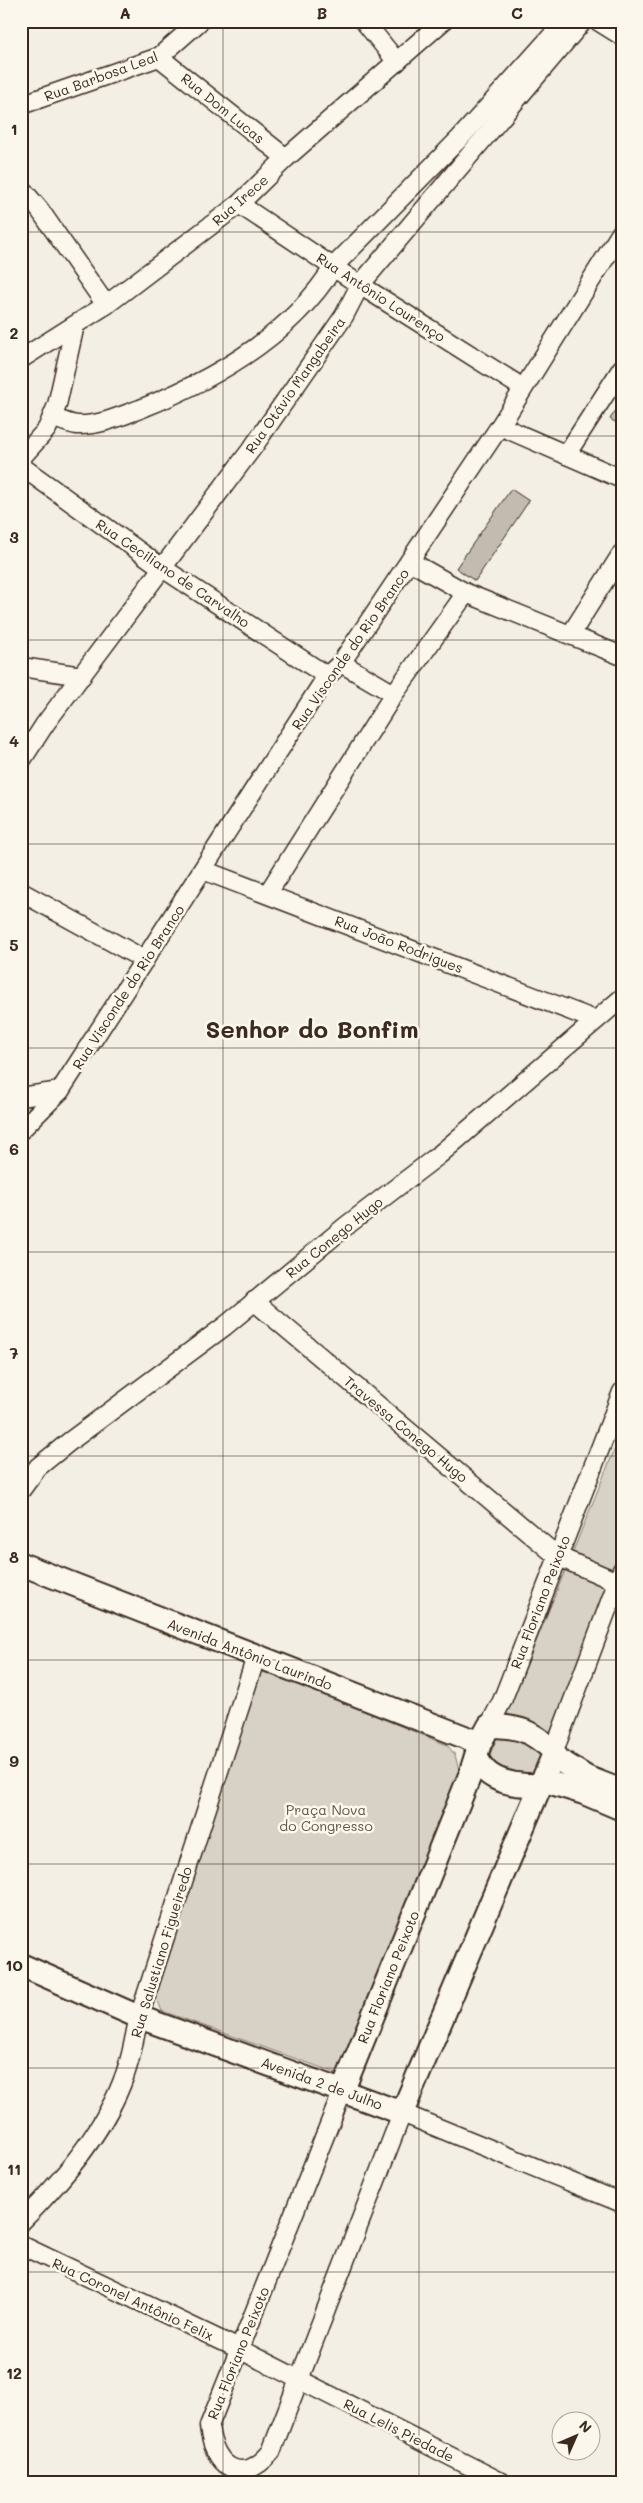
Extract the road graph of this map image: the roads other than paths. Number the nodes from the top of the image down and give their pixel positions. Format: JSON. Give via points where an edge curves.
{"nodes":[{"id":1,"x":200,"y":21,"type":"edge"},
{"id":2,"x":364,"y":21,"type":"edge"},
{"id":3,"x":443,"y":21,"type":"edge"},
{"id":4,"x":565,"y":21,"type":"edge"},
{"id":5,"x":583,"y":21,"type":"edge"},
{"id":6,"x":598,"y":21,"type":"edge"},
{"id":7,"x":622,"y":36,"type":"edge"},
{"id":8,"x":160,"y":57,"type":"junction"},
{"id":9,"x":397,"y":62,"type":"junction"},
{"id":10,"x":21,"y":104,"type":"edge"},
{"id":11,"x":286,"y":158,"type":"junction"},
{"id":12,"x":21,"y":188,"type":"edge"},
{"id":13,"x":239,"y":204,"type":"junction"},
{"id":14,"x":622,"y":231,"type":"edge"},
{"id":15,"x":334,"y":266,"type":"junction"},
{"id":16,"x":360,"y":285,"type":"junction"},
{"id":17,"x":106,"y":305,"type":"junction"},
{"id":18,"x":75,"y":325,"type":"junction"},
{"id":19,"x":21,"y":359,"type":"edge"},
{"id":20,"x":622,"y":368,"type":"edge"},
{"id":21,"x":523,"y":388,"type":"junction"},
{"id":22,"x":52,"y":417,"type":"junction"},
{"id":23,"x":500,"y":426,"type":"junction"},
{"id":24,"x":566,"y":455,"type":"junction"},
{"id":25,"x":21,"y":458,"type":"edge"},
{"id":26,"x":21,"y":466,"type":"edge"},
{"id":27,"x":622,"y":480,"type":"edge"},
{"id":28,"x":622,"y":553,"type":"edge"},
{"id":29,"x":411,"y":562,"type":"junction"},
{"id":30,"x":161,"y":568,"type":"junction"},
{"id":31,"x":466,"y":593,"type":"junction"},
{"id":32,"x":571,"y":634,"type":"junction"},
{"id":33,"x":622,"y":656,"type":"edge"},
{"id":34,"x":341,"y":664,"type":"junction"},
{"id":35,"x":21,"y":667,"type":"edge"},
{"id":36,"x":82,"y":676,"type":"junction"},
{"id":37,"x":327,"y":676,"type":"junction"},
{"id":38,"x":394,"y":694,"type":"junction"},
{"id":39,"x":21,"y":761,"type":"edge"},
{"id":40,"x":203,"y":870,"type":"junction"},
{"id":41,"x":21,"y":892,"type":"edge"},
{"id":42,"x":268,"y":893,"type":"junction"},
{"id":43,"x":146,"y":960,"type":"junction"},
{"id":44,"x":622,"y":998,"type":"edge"},
{"id":45,"x":595,"y":1020,"type":"junction"},
{"id":46,"x":60,"y":1091,"type":"junction"},
{"id":47,"x":21,"y":1097,"type":"edge"},
{"id":48,"x":21,"y":1130,"type":"edge"},
{"id":49,"x":254,"y":1301,"type":"junction"},
{"id":50,"x":620,"y":1403,"type":"edge"},
{"id":51,"x":30,"y":1470,"type":"edge"},
{"id":52,"x":21,"y":1490,"type":"edge"},
{"id":53,"x":557,"y":1556,"type":"junction"},
{"id":54,"x":21,"y":1564,"type":"edge"},
{"id":55,"x":620,"y":1576,"type":"edge"},
{"id":56,"x":256,"y":1657,"type":"junction"},
{"id":57,"x":482,"y":1742,"type":"junction"},
{"id":58,"x":554,"y":1754,"type":"junction"},
{"id":59,"x":541,"y":1782,"type":"junction"},
{"id":60,"x":622,"y":1792,"type":"edge"},
{"id":61,"x":622,"y":1809,"type":"edge"},
{"id":62,"x":21,"y":1965,"type":"edge"},
{"id":63,"x":139,"y":2016,"type":"junction"},
{"id":64,"x":343,"y":2090,"type":"junction"},
{"id":65,"x":402,"y":2113,"type":"junction"},
{"id":66,"x":622,"y":2203,"type":"edge"},
{"id":67,"x":21,"y":2222,"type":"edge"},
{"id":68,"x":21,"y":2246,"type":"edge"},
{"id":69,"x":239,"y":2349,"type":"junction"},
{"id":70,"x":298,"y":2379,"type":"junction"},
{"id":71,"x":501,"y":2482,"type":"edge"}],
"edges":[{"from":1,"to":8,"type":"street","name":"Rua Barbosa Leal"},
{"from":2,"to":9,"type":"street"},
{"from":3,"to":9,"type":"street","name":"Rua Irece"},
{"from":4,"to":15,"type":"street","via":[[460,138]]},
{"from":5,"to":16,"type":"street","name":"Rua Otávio Mangabeira"},
{"from":6,"to":7,"type":"street"},
{"from":8,"to":10,"type":"street","name":"Rua Barbosa Leal"},
{"from":8,"to":11,"type":"street","name":"Rua Dom Lucas"},
{"from":9,"to":11,"type":"street","name":"Rua Irece"},
{"from":11,"to":13,"type":"street","name":"Rua Irece"},
{"from":12,"to":17,"type":"street"},
{"from":13,"to":15,"type":"street","name":"Rua Antônio Lourenço"},
{"from":13,"to":17,"type":"street","name":"Rua Irece"},
{"from":14,"to":21,"type":"street","name":"Rua Visconde do Rio Branco"},
{"from":15,"to":16,"type":"street","name":"Rua Antônio Lourenço"},
{"from":15,"to":22,"type":"street","via":[[318,291],[283,326],[185,389],[111,420],[77,425]]},
{"from":16,"to":21,"type":"street","name":"Rua Antônio Lourenço"},
{"from":16,"to":30,"type":"street","name":"Rua Otávio Mangabeira","via":[[344,316]]},
{"from":17,"to":18,"type":"street","name":"Rua Irece"},
{"from":18,"to":19,"type":"street","name":"Rua Irece"},
{"from":18,"to":22,"type":"street"},
{"from":20,"to":24,"type":"street"},
{"from":21,"to":23,"type":"street","name":"Rua Visconde do Rio Branco"},
{"from":22,"to":25,"type":"street","via":[[47,429]]},
{"from":23,"to":24,"type":"street"},
{"from":23,"to":29,"type":"street","name":"Rua Visconde do Rio Branco"},
{"from":24,"to":27,"type":"street"},
{"from":26,"to":30,"type":"street","name":"Rua Ceciliano de Carvalho"},
{"from":28,"to":32,"type":"street"},
{"from":29,"to":31,"type":"street"},
{"from":29,"to":34,"type":"street","name":"Rua Visconde do Rio Branco"},
{"from":30,"to":36,"type":"street","name":"Rua Otávio Mangabeira"},
{"from":30,"to":37,"type":"street","name":"Rua Ceciliano de Carvalho"},
{"from":31,"to":32,"type":"street"},
{"from":31,"to":38,"type":"street"},
{"from":32,"to":33,"type":"street"},
{"from":34,"to":37,"type":"street","name":"Rua Visconde do Rio Branco"},
{"from":34,"to":38,"type":"street"},
{"from":35,"to":36,"type":"street"},
{"from":36,"to":39,"type":"street","name":"Rua Otávio Mangabeira","via":[[44,724]]},
{"from":37,"to":40,"type":"street","name":"Rua Visconde do Rio Branco"},
{"from":38,"to":42,"type":"street"},
{"from":40,"to":42,"type":"street","name":"Rua João Rodrigues"},
{"from":40,"to":43,"type":"street","name":"Rua Visconde do Rio Branco"},
{"from":41,"to":43,"type":"street"},
{"from":42,"to":45,"type":"street","name":"Rua João Rodrigues"},
{"from":43,"to":46,"type":"street","name":"Rua Visconde do Rio Branco"},
{"from":44,"to":45,"type":"street","name":"Rua Conego Hugo"},
{"from":45,"to":49,"type":"street","name":"Rua Conego Hugo","via":[[439,1155]]},
{"from":46,"to":47,"type":"street"},
{"from":46,"to":48,"type":"street","name":"Rua Visconde do Rio Branco"},
{"from":49,"to":51,"type":"street","name":"Rua Conego Hugo"},
{"from":49,"to":53,"type":"street","name":"Travessa Conego Hugo"},
{"from":50,"to":53,"type":"street","name":"Rua Floriano Peixoto"},
{"from":51,"to":52,"type":"street","name":"Rua Conego Hugo"},
{"from":53,"to":55,"type":"street","name":"Travessa Conego Hugo"},
{"from":53,"to":57,"type":"street","name":"Rua Floriano Peixoto","via":[[502,1701]]},
{"from":54,"to":56,"type":"main road","name":"Avenida Antônio Laurindo"},
{"from":55,"to":58,"type":"street","name":"Rua Floriano Peixoto"},
{"from":56,"to":57,"type":"main road","name":"Avenida Antônio Laurindo"},
{"from":56,"to":63,"type":"street","name":"Rua Salustiano Figueiredo"},
{"from":57,"to":58,"type":"main road","via":[[515,1727],[538,1736]]},
{"from":57,"to":59,"type":"main road","via":[[480,1764],[499,1780],[508,1784]]},
{"from":57,"to":64,"type":"main road","name":"Rua Floriano Peixoto"},
{"from":58,"to":59,"type":"main road","name":"Rua Floriano Peixoto"},
{"from":58,"to":60,"type":"main road","via":[[586,1776]]},
{"from":59,"to":61,"type":"main road","via":[[584,1793]]},
{"from":59,"to":65,"type":"main road","name":"Rua Floriano Peixoto"},
{"from":62,"to":63,"type":"main road","name":"Avenida 2 de Julho"},
{"from":63,"to":64,"type":"main road","name":"Avenida 2 de Julho"},
{"from":63,"to":67,"type":"street","name":"Rua Salustiano Figueiredo","via":[[128,2066],[112,2103],[53,2190]]},
{"from":64,"to":65,"type":"main road","name":"Avenida 2 de Julho"},
{"from":64,"to":69,"type":"street","name":"Rua Floriano Peixoto"},
{"from":65,"to":66,"type":"street","name":"Avenida 2 de Julho"},
{"from":65,"to":70,"type":"street","name":"Rua Floriano Peixoto"},
{"from":68,"to":69,"type":"street","name":"Rua Coronel Antônio Felix"},
{"from":69,"to":70,"type":"street","name":"Rua Coronel Antônio Felix"},
{"from":69,"to":70,"type":"street","name":"Rua Floriano Peixoto","via":[[208,2426],[210,2444],[228,2465],[250,2469],[263,2462],[271,2452]]},
{"from":70,"to":71,"type":"street","name":"Rua Lelis Piedade"}]}
